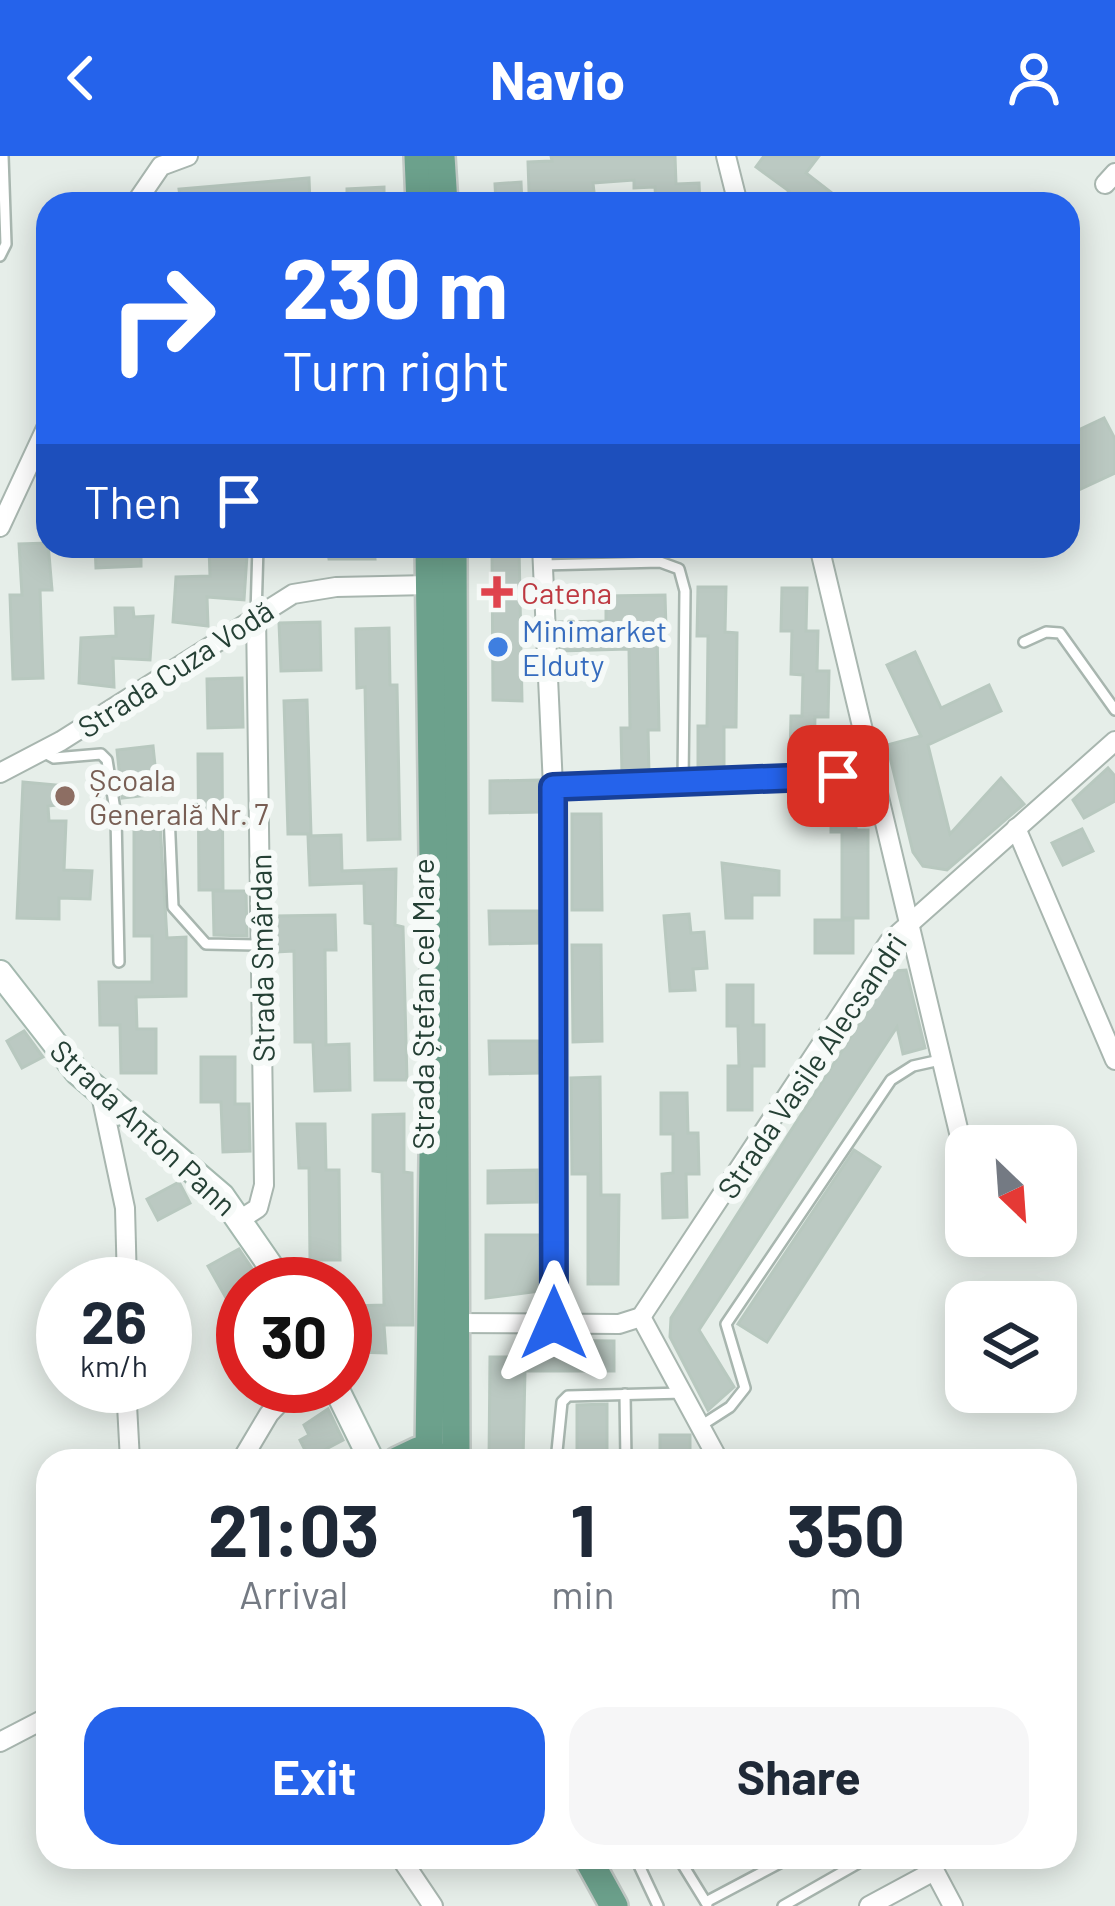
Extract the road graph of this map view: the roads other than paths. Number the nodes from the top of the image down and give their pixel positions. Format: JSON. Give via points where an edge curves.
{"nodes":[{"id":1,"x":3,"y":156,"type":"edge"},
{"id":2,"x":188,"y":156,"type":"edge"},
{"id":3,"x":418,"y":156,"type":"edge"},
{"id":4,"x":441,"y":156,"type":"edge"},
{"id":5,"x":726,"y":156,"type":"edge"},
{"id":6,"x":143,"y":192,"type":"edge"},
{"id":7,"x":420,"y":192,"type":"edge"},
{"id":8,"x":443,"y":192,"type":"edge"},
{"id":9,"x":735,"y":192,"type":"edge"},
{"id":10,"x":0,"y":256,"type":"edge"},
{"id":11,"x":36,"y":450,"type":"edge"},
{"id":12,"x":0,"y":527,"type":"edge"},
{"id":13,"x":258,"y":558,"type":"edge"},
{"id":14,"x":429,"y":558,"type":"edge"},
{"id":15,"x":453,"y":558,"type":"edge"},
{"id":16,"x":542,"y":558,"type":"edge"},
{"id":17,"x":581,"y":558,"type":"edge"},
{"id":18,"x":826,"y":558,"type":"edge"},
{"id":19,"x":429,"y":585,"type":"junction"},
{"id":20,"x":256,"y":615,"type":"junction"},
{"id":21,"x":1024,"y":642,"type":"dead end"},
{"id":22,"x":1115,"y":710,"type":"edge"},
{"id":23,"x":1115,"y":741,"type":"edge"},
{"id":24,"x":44,"y":752,"type":"junction"},
{"id":25,"x":0,"y":773,"type":"edge"},
{"id":26,"x":838,"y":776,"type":"dead end"},
{"id":27,"x":683,"y":784,"type":"junction"},
{"id":28,"x":553,"y":787,"type":"junction"},
{"id":29,"x":116,"y":816,"type":"junction"},
{"id":30,"x":1016,"y":828,"type":"junction"},
{"id":31,"x":907,"y":922,"type":"junction"},
{"id":32,"x":260,"y":945,"type":"junction"},
{"id":33,"x":119,"y":962,"type":"dead end"},
{"id":34,"x":0,"y":973,"type":"edge"},
{"id":35,"x":940,"y":1060,"type":"junction"},
{"id":36,"x":1115,"y":1060,"type":"edge"},
{"id":37,"x":101,"y":1095,"type":"junction"},
{"id":38,"x":957,"y":1125,"type":"edge"},
{"id":39,"x":242,"y":1219,"type":"junction"},
{"id":40,"x":126,"y":1257,"type":"edge"},
{"id":41,"x":266,"y":1257,"type":"edge"},
{"id":42,"x":641,"y":1318,"type":"junction"},
{"id":43,"x":445,"y":1323,"type":"junction"},
{"id":44,"x":554,"y":1323,"type":"junction"},
{"id":45,"x":625,"y":1394,"type":"junction"},
{"id":46,"x":683,"y":1394,"type":"junction"},
{"id":47,"x":127,"y":1413,"type":"edge"},
{"id":48,"x":270,"y":1413,"type":"edge"},
{"id":49,"x":348,"y":1413,"type":"edge"},
{"id":50,"x":701,"y":1426,"type":"junction"},
{"id":51,"x":358,"y":1433,"type":"junction"},
{"id":52,"x":129,"y":1449,"type":"edge"},
{"id":53,"x":248,"y":1449,"type":"edge"},
{"id":54,"x":366,"y":1449,"type":"edge"},
{"id":55,"x":382,"y":1449,"type":"edge"},
{"id":56,"x":444,"y":1449,"type":"edge"},
{"id":57,"x":557,"y":1449,"type":"edge"},
{"id":58,"x":626,"y":1449,"type":"edge"},
{"id":59,"x":713,"y":1449,"type":"edge"},
{"id":60,"x":36,"y":1723,"type":"edge"},
{"id":61,"x":0,"y":1742,"type":"edge"},
{"id":62,"x":408,"y":1869,"type":"edge"},
{"id":63,"x":589,"y":1869,"type":"edge"},
{"id":64,"x":593,"y":1869,"type":"edge"},
{"id":65,"x":641,"y":1869,"type":"edge"},
{"id":66,"x":685,"y":1869,"type":"edge"},
{"id":67,"x":769,"y":1869,"type":"edge"},
{"id":68,"x":848,"y":1869,"type":"edge"},
{"id":69,"x":924,"y":1869,"type":"edge"},
{"id":70,"x":934,"y":1869,"type":"edge"},
{"id":71,"x":707,"y":1904,"type":"edge"},
{"id":72,"x":434,"y":1906,"type":"edge"},
{"id":73,"x":594,"y":1906,"type":"edge"},
{"id":74,"x":614,"y":1906,"type":"edge"},
{"id":75,"x":658,"y":1906,"type":"edge"},
{"id":76,"x":783,"y":1906,"type":"edge"},
{"id":77,"x":869,"y":1906,"type":"edge"},
{"id":78,"x":953,"y":1906,"type":"edge"}],
"edges":[{"from":1,"to":10,"type":"lane"},
{"from":2,"to":6,"type":"street","via":[[161,166]]},
{"from":3,"to":7,"type":"main road"},
{"from":4,"to":8,"type":"main road"},
{"from":5,"to":9,"type":"street"},
{"from":11,"to":12,"type":"street"},
{"from":13,"to":20,"type":"lane"},
{"from":14,"to":19,"type":"main road","name":"Strada Ștefan cel Mare"},
{"from":15,"to":43,"type":"main road","name":"Strada Ștefan cel Mare"},
{"from":16,"to":28,"type":"street"},
{"from":17,"to":27,"type":"lane","via":[[679,569]]},
{"from":18,"to":31,"type":"street"},
{"from":19,"to":20,"type":"street","name":"Strada Cuza Vodă","via":[[315,589]]},
{"from":19,"to":43,"type":"main road","name":"Strada Ștefan cel Mare"},
{"from":20,"to":24,"type":"street","name":"Strada Cuza Vodă"},
{"from":20,"to":32,"type":"street","name":"Strada Smârdan"},
{"from":21,"to":22,"type":"lane","via":[[1060,633]]},
{"from":23,"to":30,"type":"street","name":"Strada Vasile Alecsandri"},
{"from":24,"to":25,"type":"street","name":"Strada Cuza Vodă"},
{"from":24,"to":29,"type":"lane","via":[[101,754]]},
{"from":26,"to":27,"type":"lane"},
{"from":27,"to":28,"type":"lane"},
{"from":28,"to":44,"type":"street"},
{"from":29,"to":32,"type":"lane","via":[[169,814],[178,914],[206,944]]},
{"from":29,"to":33,"type":"lane"},
{"from":30,"to":31,"type":"street","name":"Strada Vasile Alecsandri"},
{"from":30,"to":36,"type":"street"},
{"from":31,"to":35,"type":"street"},
{"from":31,"to":42,"type":"street","name":"Strada Vasile Alecsandri"},
{"from":32,"to":39,"type":"street","name":"Strada Smârdan","via":[[264,1184],[258,1208]]},
{"from":34,"to":37,"type":"main road","name":"Strada Anton Pann"},
{"from":35,"to":38,"type":"street"},
{"from":35,"to":50,"type":"lane","via":[[891,1080],[726,1324],[745,1388]]},
{"from":37,"to":39,"type":"main road","name":"Strada Anton Pann","via":[[184,1158]]},
{"from":37,"to":40,"type":"street"},
{"from":39,"to":41,"type":"main road","name":"Strada Anton Pann"},
{"from":42,"to":44,"type":"street"},
{"from":42,"to":46,"type":"street"},
{"from":43,"to":44,"type":"street"},
{"from":43,"to":56,"type":"main road","name":"Strada Ștefan cel Mare"},
{"from":45,"to":46,"type":"lane"},
{"from":45,"to":57,"type":"lane","via":[[568,1396]]},
{"from":45,"to":58,"type":"lane"},
{"from":46,"to":50,"type":"street"},
{"from":47,"to":52,"type":"street"},
{"from":48,"to":53,"type":"street"},
{"from":49,"to":51,"type":"main road"},
{"from":50,"to":59,"type":"street"},
{"from":51,"to":54,"type":"main road"},
{"from":51,"to":55,"type":"main road"},
{"from":60,"to":61,"type":"street"},
{"from":62,"to":72,"type":"street"},
{"from":63,"to":73,"type":"main road"},
{"from":64,"to":74,"type":"main road"},
{"from":65,"to":75,"type":"lane"},
{"from":66,"to":71,"type":"lane"},
{"from":67,"to":71,"type":"lane"},
{"from":68,"to":76,"type":"lane"},
{"from":69,"to":77,"type":"street"},
{"from":70,"to":78,"type":"street"}]}
